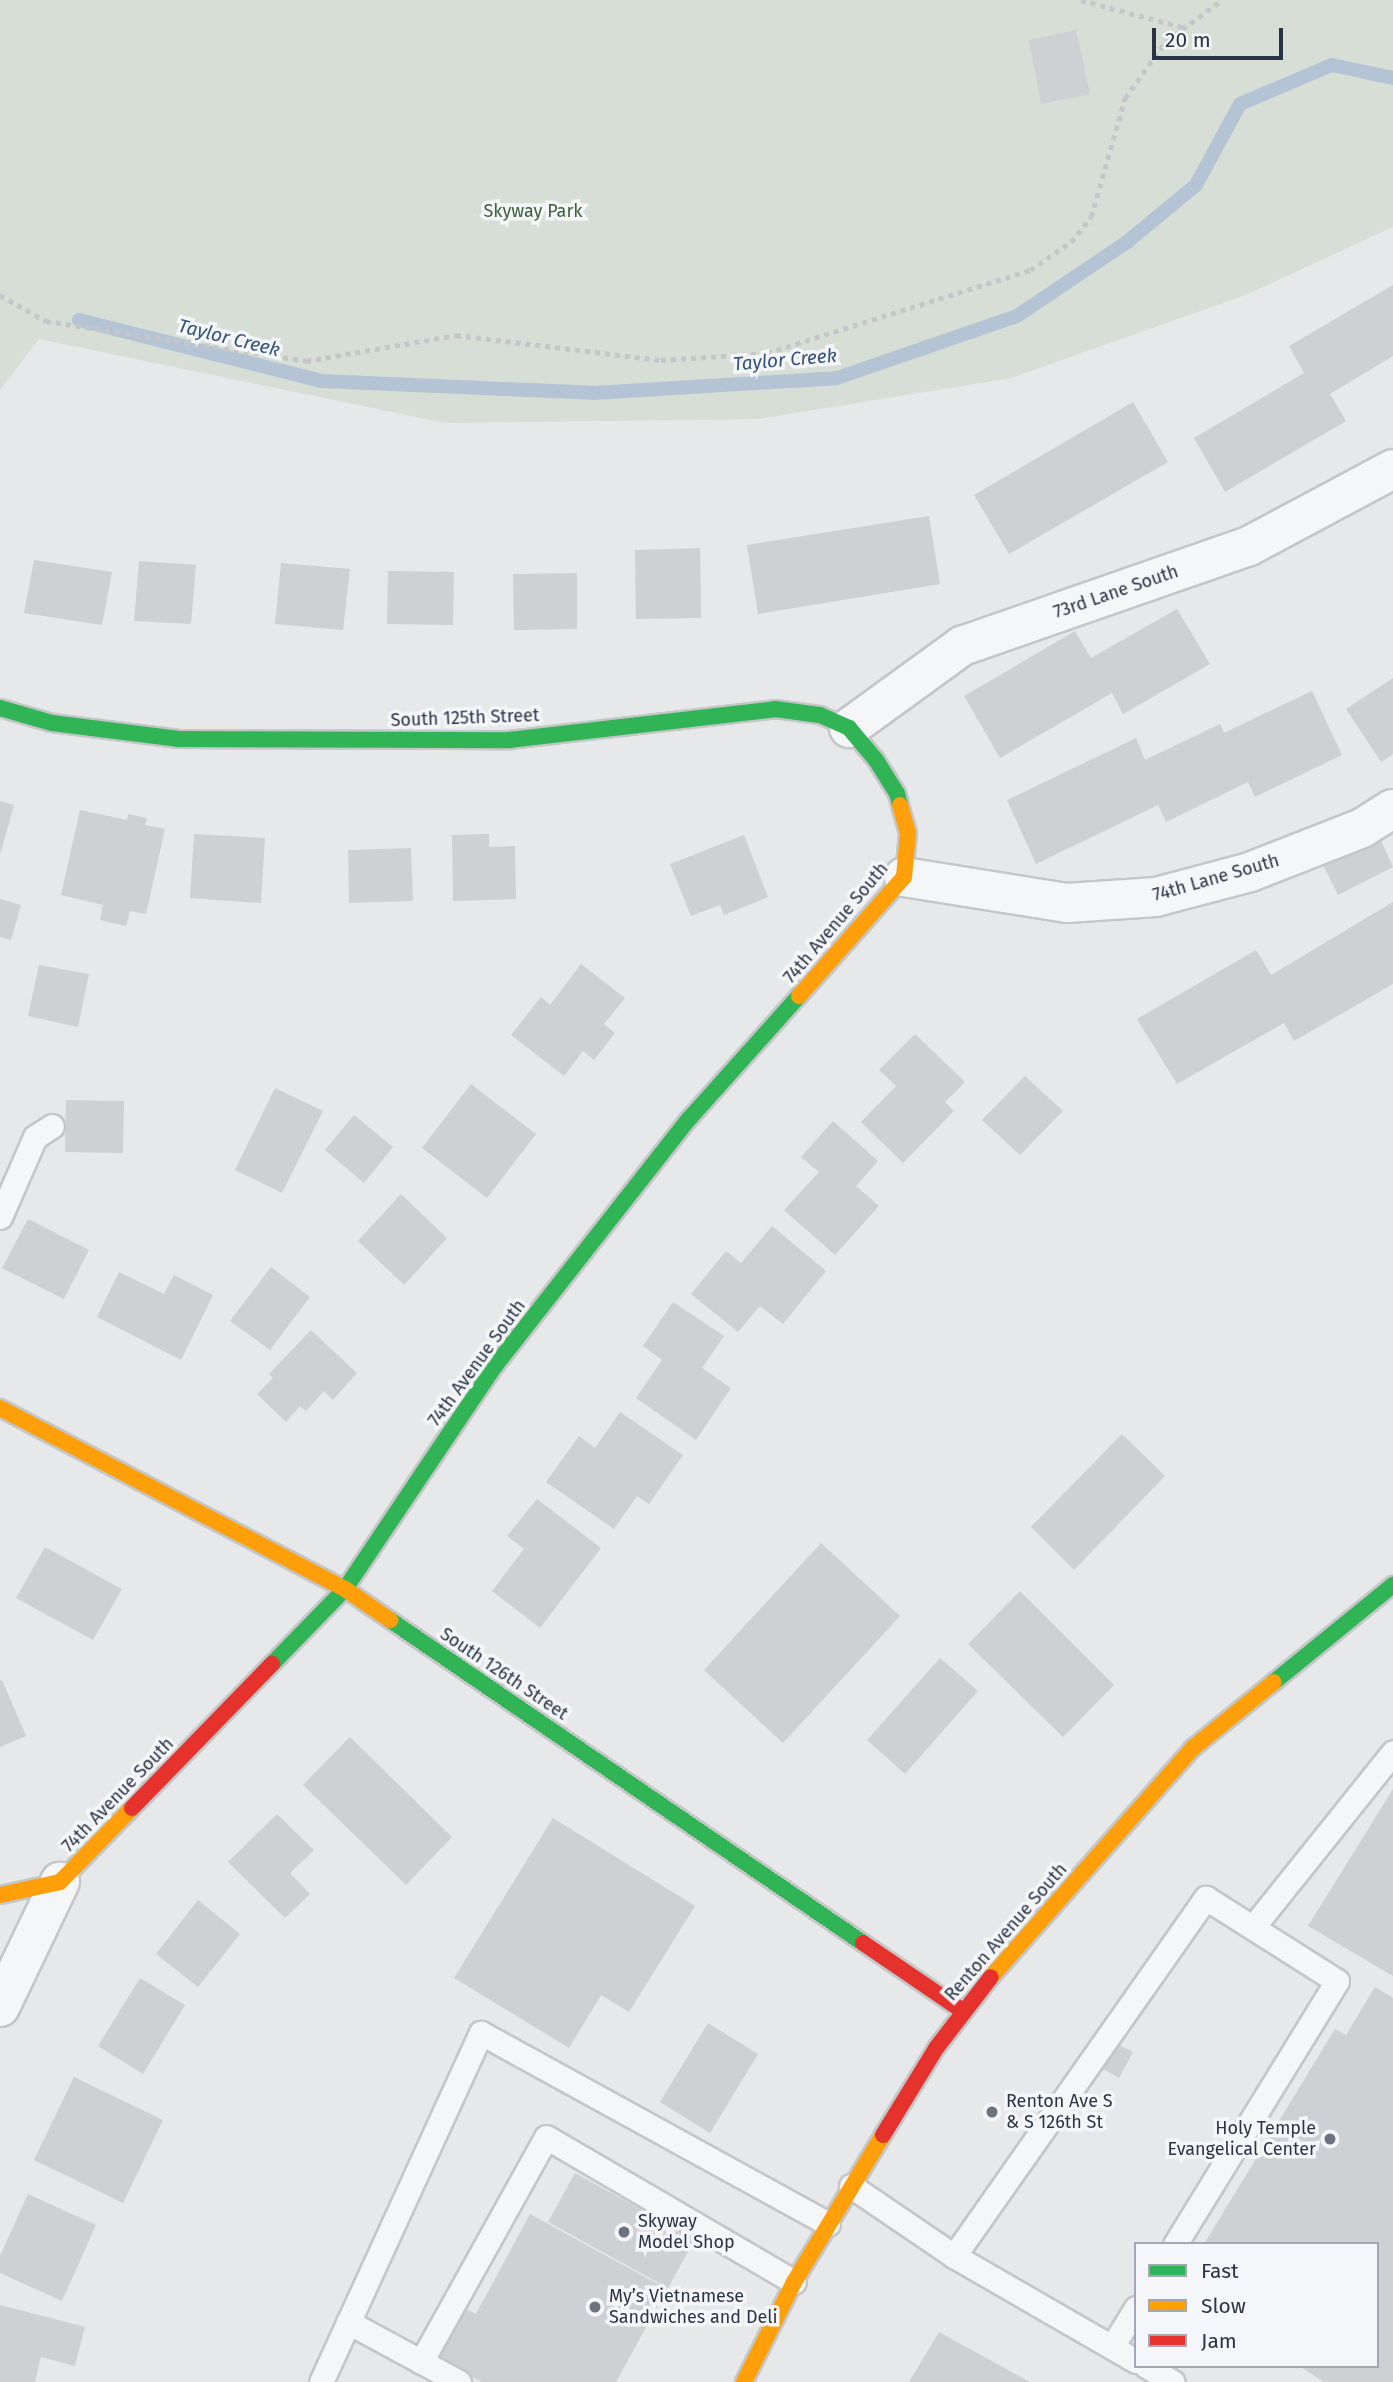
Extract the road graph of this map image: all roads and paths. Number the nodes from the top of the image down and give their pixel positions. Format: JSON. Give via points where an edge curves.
{"nodes":[{"id":1,"x":1080,"y":0,"type":"edge"},
{"id":2,"x":1222,"y":0,"type":"edge"},
{"id":3,"x":1182,"y":27,"type":"junction"},
{"id":4,"x":0,"y":295,"type":"edge"},
{"id":5,"x":1393,"y":469,"type":"edge"},
{"id":6,"x":0,"y":708,"type":"edge"},
{"id":7,"x":849,"y":728,"type":"junction"},
{"id":8,"x":1393,"y":809,"type":"edge"},
{"id":9,"x":904,"y":877,"type":"junction"},
{"id":10,"x":52,"y":1126,"type":"dead end"},
{"id":11,"x":0,"y":1217,"type":"edge"},
{"id":12,"x":0,"y":1408,"type":"edge"},
{"id":13,"x":345,"y":1589,"type":"junction"},
{"id":14,"x":1388,"y":1598,"type":"edge"},
{"id":15,"x":1393,"y":1752,"type":"edge"},
{"id":16,"x":60,"y":1882,"type":"junction"},
{"id":17,"x":0,"y":1895,"type":"edge"},
{"id":18,"x":1254,"y":1927,"type":"junction"},
{"id":19,"x":0,"y":2007,"type":"edge"},
{"id":20,"x":963,"y":2011,"type":"junction"},
{"id":21,"x":851,"y":2186,"type":"junction"},
{"id":22,"x":828,"y":2224,"type":"junction"},
{"id":23,"x":1176,"y":2242,"type":"edge"},
{"id":24,"x":954,"y":2256,"type":"junction"},
{"id":25,"x":794,"y":2282,"type":"junction"},
{"id":26,"x":1134,"y":2311,"type":"edge"},
{"id":27,"x":348,"y":2322,"type":"junction"},
{"id":28,"x":1112,"y":2347,"type":"junction"},
{"id":29,"x":1134,"y":2360,"type":"edge"},
{"id":30,"x":421,"y":2362,"type":"junction"},
{"id":31,"x":1149,"y":2368,"type":"edge"},
{"id":32,"x":321,"y":2382,"type":"edge"},
{"id":33,"x":459,"y":2382,"type":"edge"},
{"id":34,"x":744,"y":2382,"type":"edge"},
{"id":35,"x":1173,"y":2382,"type":"edge"}],
"edges":[{"from":1,"to":3,"type":"path"},
{"from":2,"to":3,"type":"path"},
{"from":3,"to":4,"type":"path","via":[[1166,41],[1125,98],[1091,217],[1071,242],[1030,270],[767,353],[661,360],[456,335],[306,361],[46,321]]},
{"from":5,"to":7,"type":"street","name":"73rd Lane South","via":[[1249,545],[962,646]]},
{"from":6,"to":7,"type":"street","name":"South 125th Street","via":[[52,723],[179,739],[509,740],[775,709],[820,715]]},
{"from":7,"to":9,"type":"street","name":"74th Avenue South","via":[[897,793],[908,833]]},
{"from":8,"to":9,"type":"street","name":"74th Lane South","via":[[1362,828],[1250,872],[1156,897],[1067,903]]},
{"from":9,"to":13,"type":"street","name":"74th Avenue South","via":[[690,1119],[495,1366]]},
{"from":10,"to":11,"type":"lane","via":[[35,1137]]},
{"from":12,"to":13,"type":"street","name":"South 126th Street"},
{"from":13,"to":16,"type":"street","name":"74th Avenue South"},
{"from":13,"to":20,"type":"street","name":"South 126th Street"},
{"from":14,"to":20,"type":"street","name":"Renton Avenue South","via":[[1193,1748]]},
{"from":15,"to":18,"type":"lane"},
{"from":16,"to":17,"type":"street"},
{"from":16,"to":19,"type":"street"},
{"from":18,"to":23,"type":"lane","via":[[1337,1981]]},
{"from":18,"to":24,"type":"lane","via":[[1206,1898]]},
{"from":20,"to":21,"type":"street","name":"Renton Avenue South"},
{"from":21,"to":22,"type":"street","name":"Renton Avenue South"},
{"from":21,"to":24,"type":"lane"},
{"from":22,"to":25,"type":"street","name":"Renton Avenue South"},
{"from":22,"to":27,"type":"lane","via":[[481,2033]]},
{"from":24,"to":28,"type":"lane"},
{"from":25,"to":30,"type":"lane","via":[[546,2137]]},
{"from":25,"to":34,"type":"street","name":"Renton Avenue South"},
{"from":26,"to":28,"type":"lane"},
{"from":27,"to":30,"type":"lane"},
{"from":27,"to":32,"type":"lane"},
{"from":28,"to":29,"type":"lane"},
{"from":30,"to":33,"type":"lane"},
{"from":31,"to":35,"type":"lane"}]}
